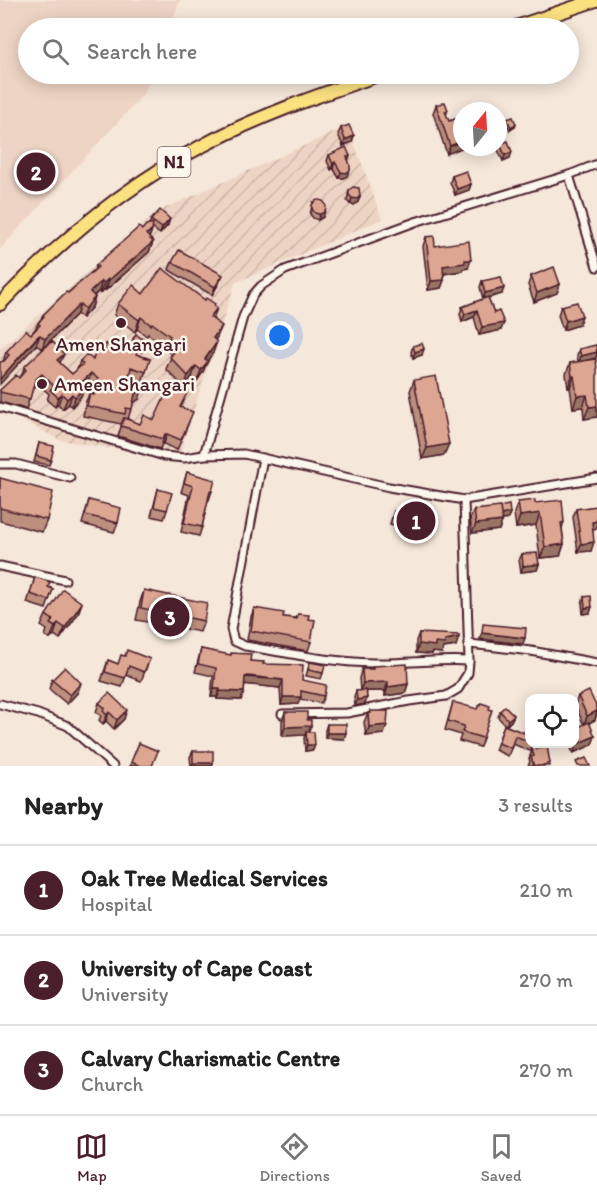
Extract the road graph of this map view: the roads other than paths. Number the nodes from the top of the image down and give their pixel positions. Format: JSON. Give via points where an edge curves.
{"nodes":[{"id":1,"x":596,"y":0,"type":"edge"},
{"id":2,"x":543,"y":18,"type":"edge"},
{"id":3,"x":352,"y":84,"type":"edge"},
{"id":4,"x":597,"y":164,"type":"edge"},
{"id":5,"x":569,"y":175,"type":"junction"},
{"id":6,"x":597,"y":267,"type":"edge"},
{"id":7,"x":0,"y":304,"type":"edge"},
{"id":8,"x":0,"y":408,"type":"edge"},
{"id":9,"x":204,"y":455,"type":"junction"},
{"id":10,"x":263,"y":458,"type":"junction"},
{"id":11,"x":0,"y":464,"type":"edge"},
{"id":12,"x":70,"y":478,"type":"dead end"},
{"id":13,"x":597,"y":478,"type":"edge"},
{"id":14,"x":464,"y":500,"type":"junction"},
{"id":15,"x":0,"y":566,"type":"edge"},
{"id":16,"x":65,"y":580,"type":"dead end"},
{"id":17,"x":470,"y":644,"type":"junction"},
{"id":18,"x":470,"y":661,"type":"junction"},
{"id":19,"x":597,"y":663,"type":"edge"},
{"id":20,"x":0,"y":704,"type":"edge"},
{"id":21,"x":282,"y":714,"type":"edge"},
{"id":22,"x":113,"y":766,"type":"edge"}],
"edges":[{"from":1,"to":2,"type":"highway"},
{"from":3,"to":7,"type":"highway","number":"N1","via":[[280,109],[171,164],[106,207]]},
{"from":4,"to":5,"type":"street"},
{"from":5,"to":6,"type":"street"},
{"from":5,"to":9,"type":"street","via":[[415,222],[272,277],[253,295],[243,317]]},
{"from":8,"to":9,"type":"street","via":[[150,453],[183,458]]},
{"from":9,"to":10,"type":"street","via":[[244,454]]},
{"from":10,"to":14,"type":"street"},
{"from":10,"to":18,"type":"street","via":[[231,629],[234,641],[333,661]]},
{"from":11,"to":12,"type":"street"},
{"from":13,"to":14,"type":"street"},
{"from":14,"to":17,"type":"street"},
{"from":15,"to":16,"type":"street"},
{"from":17,"to":18,"type":"street"},
{"from":17,"to":19,"type":"street"},
{"from":18,"to":21,"type":"street","via":[[458,689],[446,696],[347,713]]},
{"from":20,"to":22,"type":"street","via":[[68,726]]}]}
